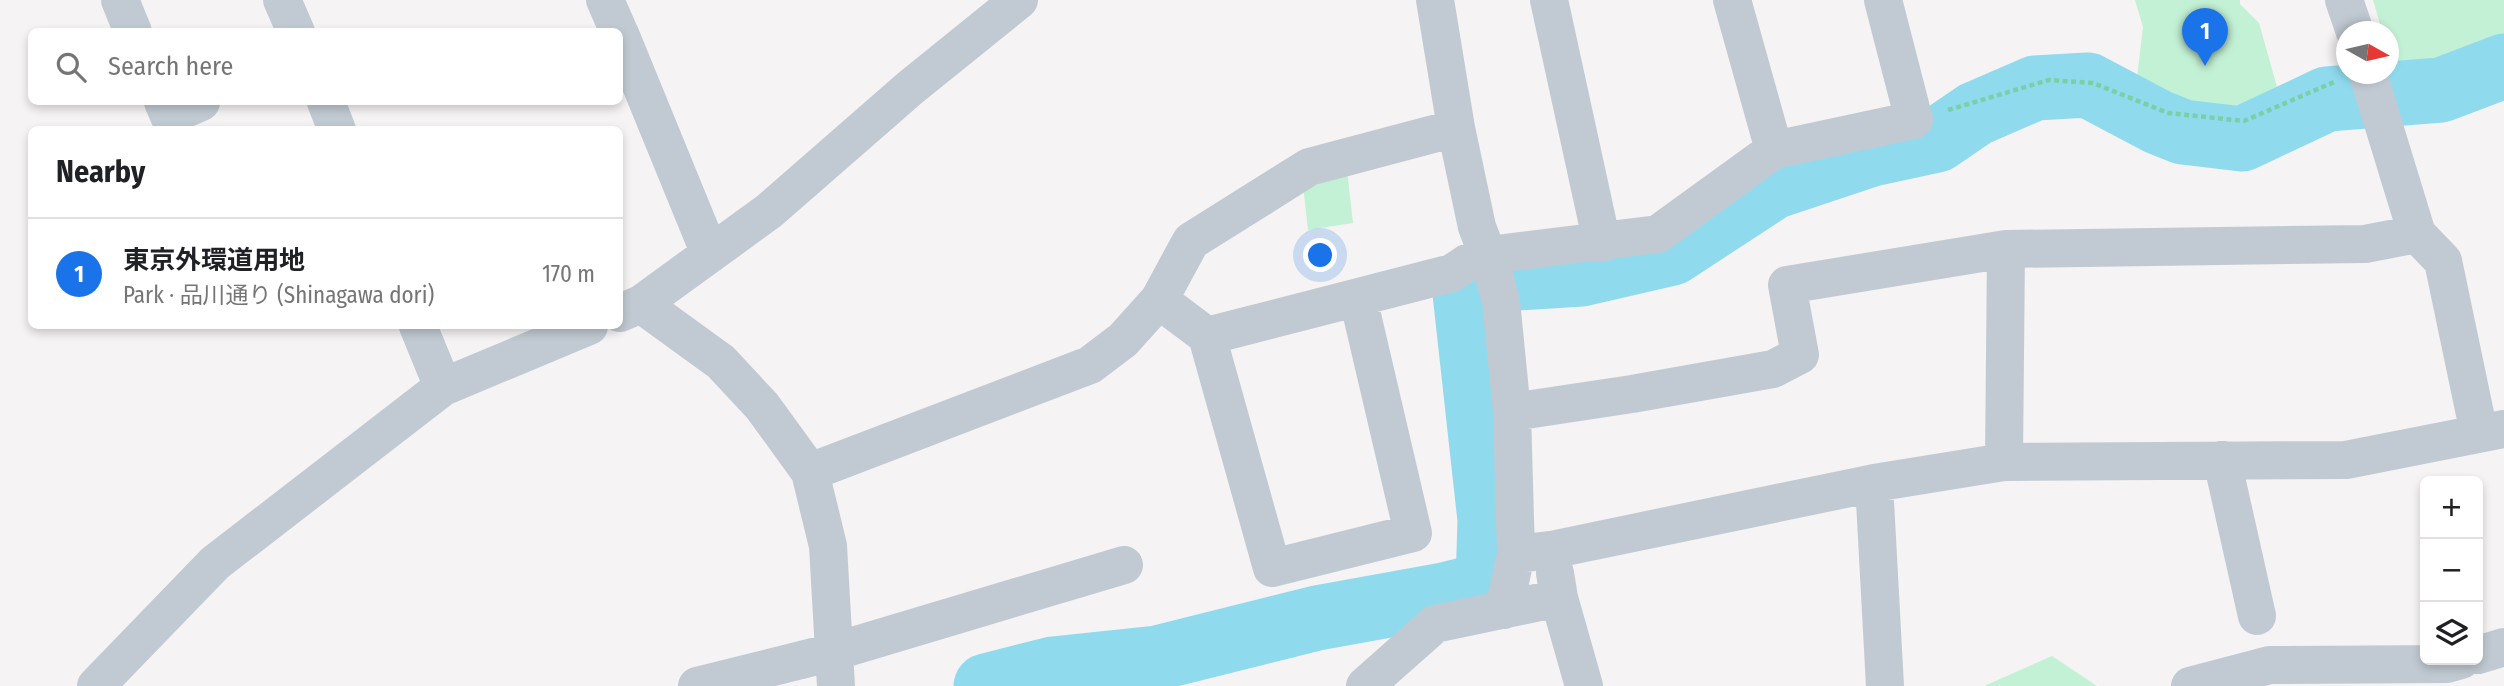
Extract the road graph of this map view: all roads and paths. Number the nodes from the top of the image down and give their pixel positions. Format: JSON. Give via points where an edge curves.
{"nodes":[{"id":1,"x":120,"y":0,"type":"edge"},
{"id":2,"x":282,"y":0,"type":"edge"},
{"id":3,"x":605,"y":0,"type":"edge"},
{"id":4,"x":1018,"y":0,"type":"edge"},
{"id":5,"x":1435,"y":0,"type":"edge"},
{"id":6,"x":1549,"y":0,"type":"edge"},
{"id":7,"x":1732,"y":0,"type":"edge"},
{"id":8,"x":1882,"y":0,"type":"edge"},
{"id":9,"x":2344,"y":0,"type":"edge"},
{"id":10,"x":2351,"y":21,"type":"edge"},
{"id":11,"x":131,"y":28,"type":"edge"},
{"id":12,"x":294,"y":28,"type":"edge"},
{"id":13,"x":617,"y":28,"type":"edge"},
{"id":14,"x":623,"y":43,"type":"edge"},
{"id":15,"x":2344,"y":84,"type":"edge"},
{"id":16,"x":2363,"y":84,"type":"edge"},
{"id":17,"x":164,"y":105,"type":"edge"},
{"id":18,"x":194,"y":105,"type":"edge"},
{"id":19,"x":327,"y":105,"type":"edge"},
{"id":20,"x":1914,"y":121,"type":"junction"},
{"id":21,"x":335,"y":126,"type":"edge"},
{"id":22,"x":1456,"y":128,"type":"junction"},
{"id":23,"x":1773,"y":150,"type":"junction"},
{"id":24,"x":2417,"y":234,"type":"junction"},
{"id":25,"x":1602,"y":243,"type":"junction"},
{"id":26,"x":2006,"y":249,"type":"junction"},
{"id":27,"x":710,"y":254,"type":"junction"},
{"id":28,"x":1489,"y":257,"type":"junction"},
{"id":29,"x":1358,"y":298,"type":"junction"},
{"id":30,"x":1159,"y":300,"type":"junction"},
{"id":31,"x":630,"y":308,"type":"edge"},
{"id":32,"x":419,"y":329,"type":"edge"},
{"id":33,"x":582,"y":329,"type":"edge"},
{"id":34,"x":1207,"y":336,"type":"junction"},
{"id":35,"x":443,"y":387,"type":"junction"},
{"id":36,"x":1512,"y":412,"type":"junction"},
{"id":37,"x":2491,"y":431,"type":"edge"},
{"id":38,"x":2222,"y":460,"type":"junction"},
{"id":39,"x":2004,"y":462,"type":"junction"},
{"id":40,"x":810,"y":472,"type":"junction"},
{"id":41,"x":1874,"y":483,"type":"junction"},
{"id":42,"x":1533,"y":552,"type":"junction"},
{"id":43,"x":1124,"y":565,"type":"dead end"},
{"id":44,"x":1559,"y":598,"type":"junction"},
{"id":45,"x":1504,"y":610,"type":"junction"},
{"id":46,"x":2257,"y":616,"type":"dead end"},
{"id":47,"x":2504,"y":647,"type":"edge"},
{"id":48,"x":2483,"y":653,"type":"edge"},
{"id":49,"x":2420,"y":664,"type":"edge"},
{"id":50,"x":834,"y":669,"type":"edge"},
{"id":51,"x":96,"y":686,"type":"edge"},
{"id":52,"x":696,"y":686,"type":"edge"},
{"id":53,"x":1365,"y":686,"type":"edge"},
{"id":54,"x":1584,"y":686,"type":"edge"},
{"id":55,"x":1885,"y":686,"type":"edge"},
{"id":56,"x":2190,"y":686,"type":"edge"}],
"edges":[{"from":1,"to":11,"type":"street"},
{"from":2,"to":12,"type":"street"},
{"from":3,"to":13,"type":"street"},
{"from":4,"to":27,"type":"street","via":[[769,211]]},
{"from":5,"to":22,"type":"street"},
{"from":6,"to":25,"type":"street"},
{"from":7,"to":23,"type":"street"},
{"from":8,"to":20,"type":"street"},
{"from":9,"to":10,"type":"street"},
{"from":14,"to":27,"type":"street"},
{"from":15,"to":20,"type":"path","via":[[2244,121],[2168,113],[2093,83],[2049,80]]},
{"from":16,"to":24,"type":"street","via":[[2384,121]]},
{"from":17,"to":18,"type":"street","via":[[169,116]]},
{"from":19,"to":21,"type":"street"},
{"from":20,"to":23,"type":"street"},
{"from":22,"to":28,"type":"street","via":[[1477,227]]},
{"from":22,"to":30,"type":"street","via":[[1309,167],[1191,241]]},
{"from":23,"to":25,"type":"street","via":[[1658,234]]},
{"from":24,"to":26,"type":"street","via":[[2365,244]]},
{"from":24,"to":37,"type":"street","via":[[2443,261]]},
{"from":25,"to":28,"type":"street"},
{"from":26,"to":36,"type":"street","via":[[1787,285],[1800,355],[1773,369]]},
{"from":26,"to":39,"type":"street"},
{"from":27,"to":31,"type":"street"},
{"from":28,"to":29,"type":"street","via":[[1452,273]]},
{"from":28,"to":36,"type":"street","via":[[1501,301]]},
{"from":29,"to":34,"type":"street"},
{"from":29,"to":34,"type":"street","via":[[1413,533],[1272,568]]},
{"from":30,"to":34,"type":"street"},
{"from":30,"to":40,"type":"street","via":[[1123,340],[1090,365]]},
{"from":31,"to":40,"type":"street","via":[[720,362],[762,407]]},
{"from":32,"to":35,"type":"street"},
{"from":33,"to":35,"type":"street"},
{"from":35,"to":51,"type":"street","via":[[215,562]]},
{"from":36,"to":42,"type":"street"},
{"from":37,"to":38,"type":"street","via":[[2346,460]]},
{"from":38,"to":39,"type":"street"},
{"from":38,"to":46,"type":"street"},
{"from":39,"to":41,"type":"street"},
{"from":40,"to":50,"type":"street","via":[[828,545]]},
{"from":41,"to":42,"type":"street"},
{"from":41,"to":55,"type":"street"},
{"from":42,"to":44,"type":"street"},
{"from":42,"to":45,"type":"street"},
{"from":43,"to":50,"type":"street"},
{"from":44,"to":45,"type":"street"},
{"from":44,"to":54,"type":"street"},
{"from":45,"to":53,"type":"street","via":[[1435,624]]},
{"from":47,"to":48,"type":"street"},
{"from":49,"to":56,"type":"street","via":[[2270,665]]},
{"from":50,"to":52,"type":"street"}]}
